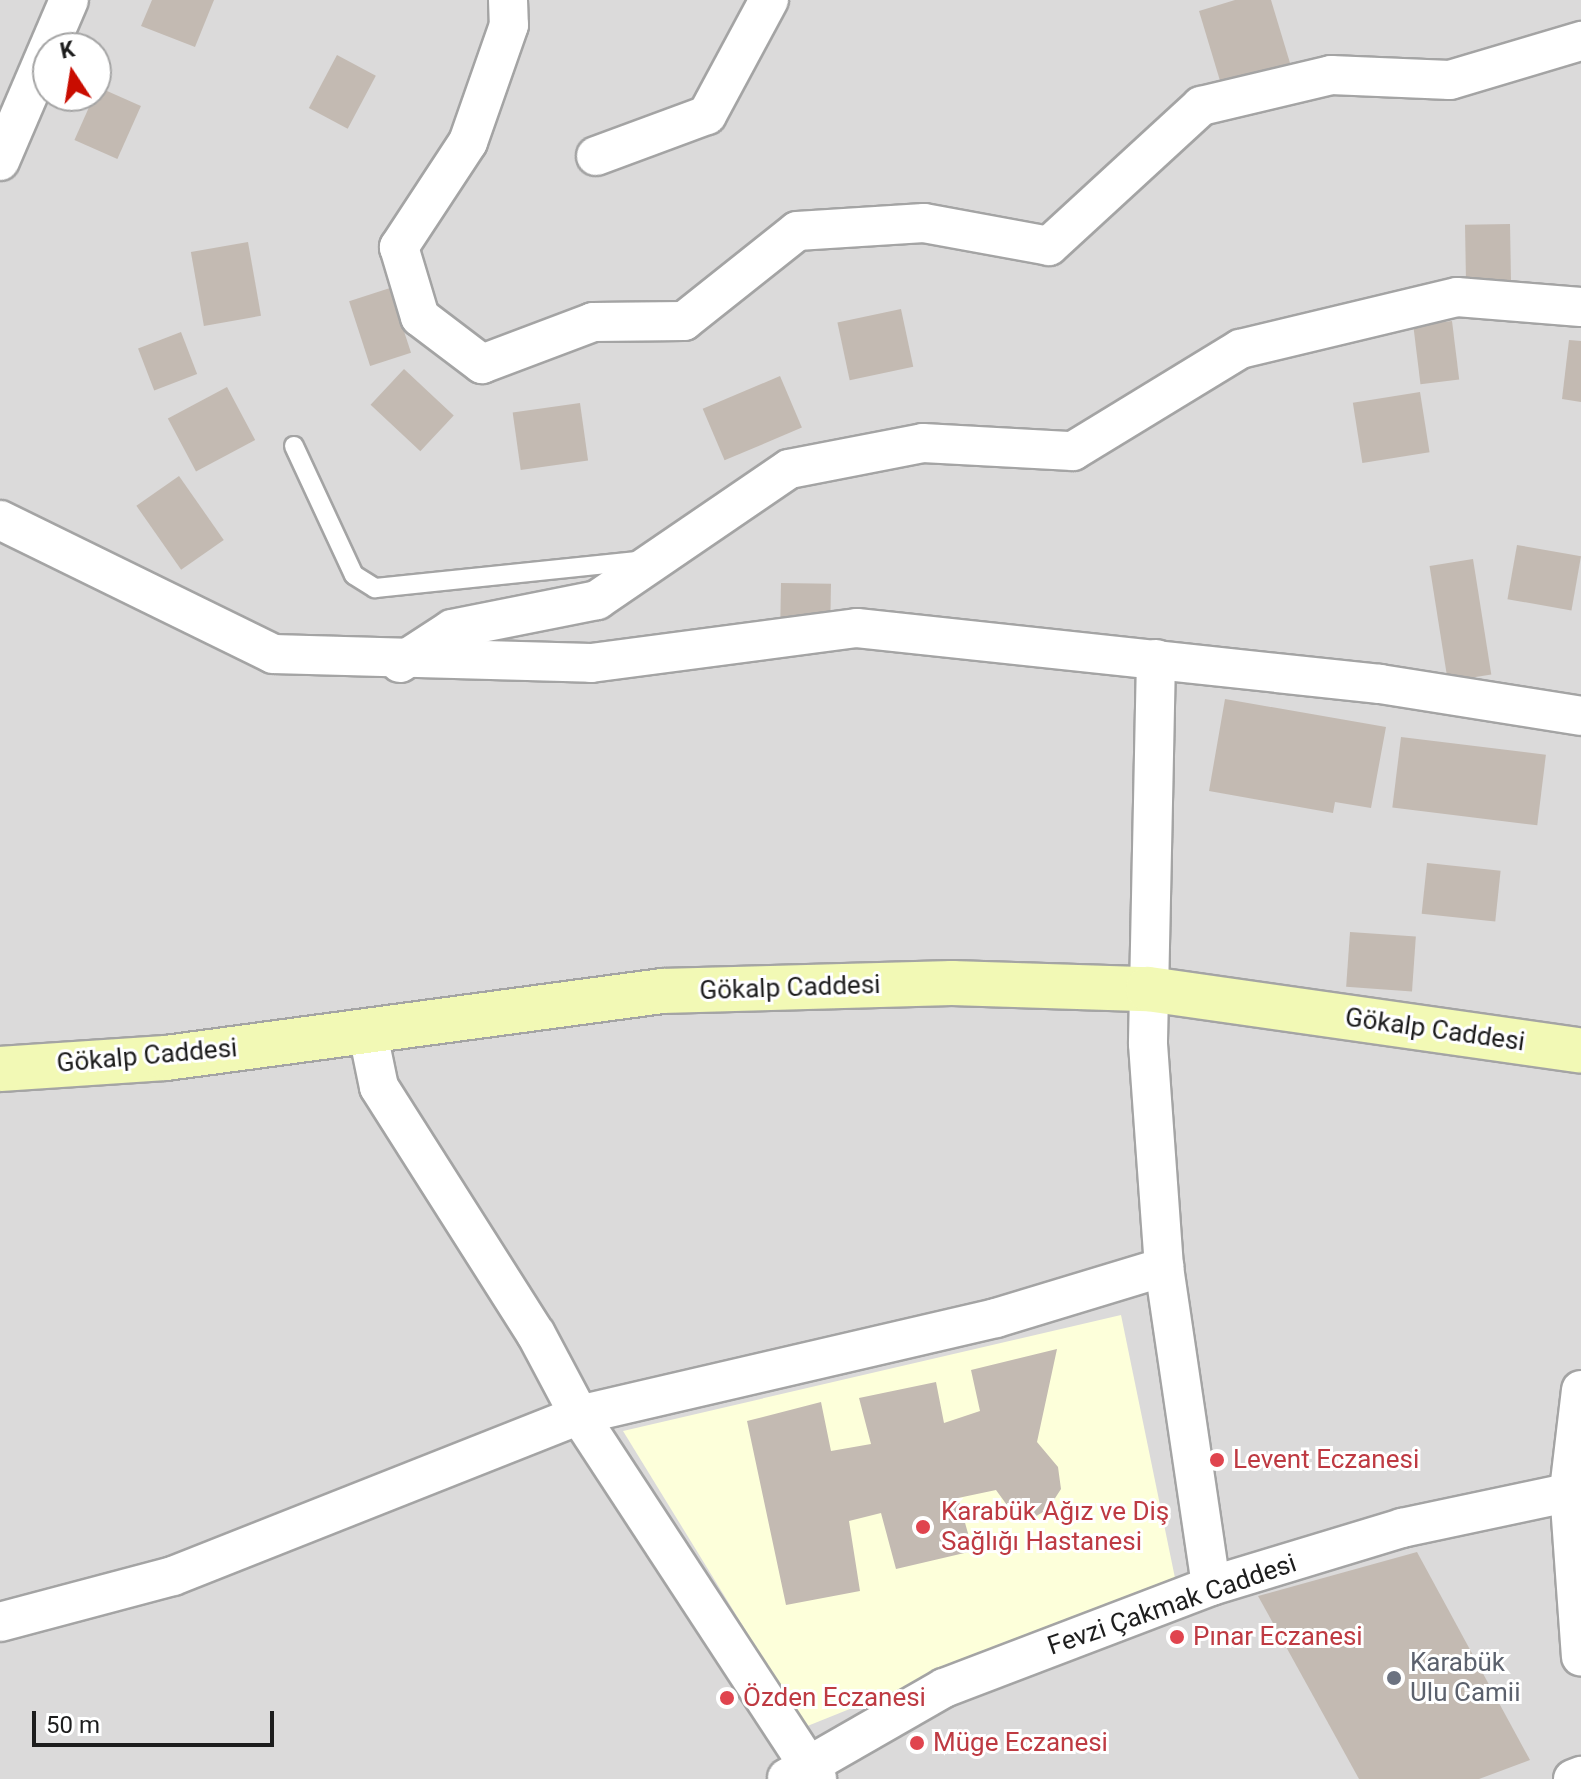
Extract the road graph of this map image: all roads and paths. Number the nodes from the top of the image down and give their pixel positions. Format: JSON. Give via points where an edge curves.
{"nodes":[{"id":1,"x":69,"y":0,"type":"edge"},
{"id":2,"x":508,"y":0,"type":"edge"},
{"id":3,"x":769,"y":0,"type":"edge"},
{"id":4,"x":1581,"y":41,"type":"edge"},
{"id":5,"x":596,"y":156,"type":"dead end"},
{"id":6,"x":0,"y":161,"type":"edge"},
{"id":7,"x":1581,"y":307,"type":"edge"},
{"id":8,"x":294,"y":446,"type":"dead end"},
{"id":9,"x":0,"y":520,"type":"edge"},
{"id":10,"x":655,"y":560,"type":"junction"},
{"id":11,"x":1156,"y":659,"type":"junction"},
{"id":12,"x":400,"y":663,"type":"junction"},
{"id":13,"x":1581,"y":716,"type":"edge"},
{"id":14,"x":1148,"y":989,"type":"junction"},
{"id":15,"x":367,"y":1029,"type":"junction"},
{"id":16,"x":1581,"y":1051,"type":"edge"},
{"id":17,"x":0,"y":1069,"type":"edge"},
{"id":18,"x":1164,"y":1267,"type":"junction"},
{"id":19,"x":1581,"y":1390,"type":"edge"},
{"id":20,"x":579,"y":1415,"type":"junction"},
{"id":21,"x":1575,"y":1490,"type":"edge"},
{"id":22,"x":1211,"y":1586,"type":"junction"},
{"id":23,"x":0,"y":1622,"type":"edge"},
{"id":24,"x":1581,"y":1657,"type":"edge"},
{"id":25,"x":803,"y":1775,"type":"edge"},
{"id":26,"x":1581,"y":1776,"type":"edge"},
{"id":27,"x":1573,"y":1779,"type":"edge"}],
"edges":[{"from":1,"to":6,"type":"street"},
{"from":2,"to":4,"type":"street","via":[[509,25],[468,142],[399,247],[420,317],[482,364],[593,322],[684,321],[797,231],[924,223],[1049,246],[1201,106],[1331,75],[1450,80]]},
{"from":3,"to":5,"type":"street","via":[[707,115]]},
{"from":7,"to":10,"type":"street","via":[[1457,297],[1240,349],[1073,451],[923,443],[789,469]]},
{"from":8,"to":10,"type":"lane","via":[[354,575],[375,588]]},
{"from":9,"to":12,"type":"street","via":[[273,654]]},
{"from":10,"to":12,"type":"street","via":[[597,600],[452,629]]},
{"from":11,"to":12,"type":"street","via":[[857,628],[591,663]]},
{"from":11,"to":13,"type":"street"},
{"from":11,"to":14,"type":"street"},
{"from":14,"to":15,"type":"street","name":"Gökalp Caddesi","via":[[952,983],[662,991]]},
{"from":14,"to":16,"type":"street","name":"Gökalp Caddesi"},
{"from":14,"to":18,"type":"street"},
{"from":15,"to":17,"type":"street","name":"Gökalp Caddesi","via":[[166,1058]]},
{"from":15,"to":20,"type":"street","via":[[379,1087],[536,1334]]},
{"from":18,"to":20,"type":"street","via":[[996,1318]]},
{"from":18,"to":22,"type":"street"},
{"from":19,"to":21,"type":"street"},
{"from":20,"to":23,"type":"street","via":[[173,1576]]},
{"from":20,"to":25,"type":"street"},
{"from":21,"to":22,"type":"street","name":"Fevzi Çakmak Caddesi","via":[[1402,1528]]},
{"from":21,"to":24,"type":"street"},
{"from":22,"to":25,"type":"street","name":"Fevzi Çakmak Caddesi","via":[[944,1688]]},
{"from":26,"to":27,"type":"street"}]}
